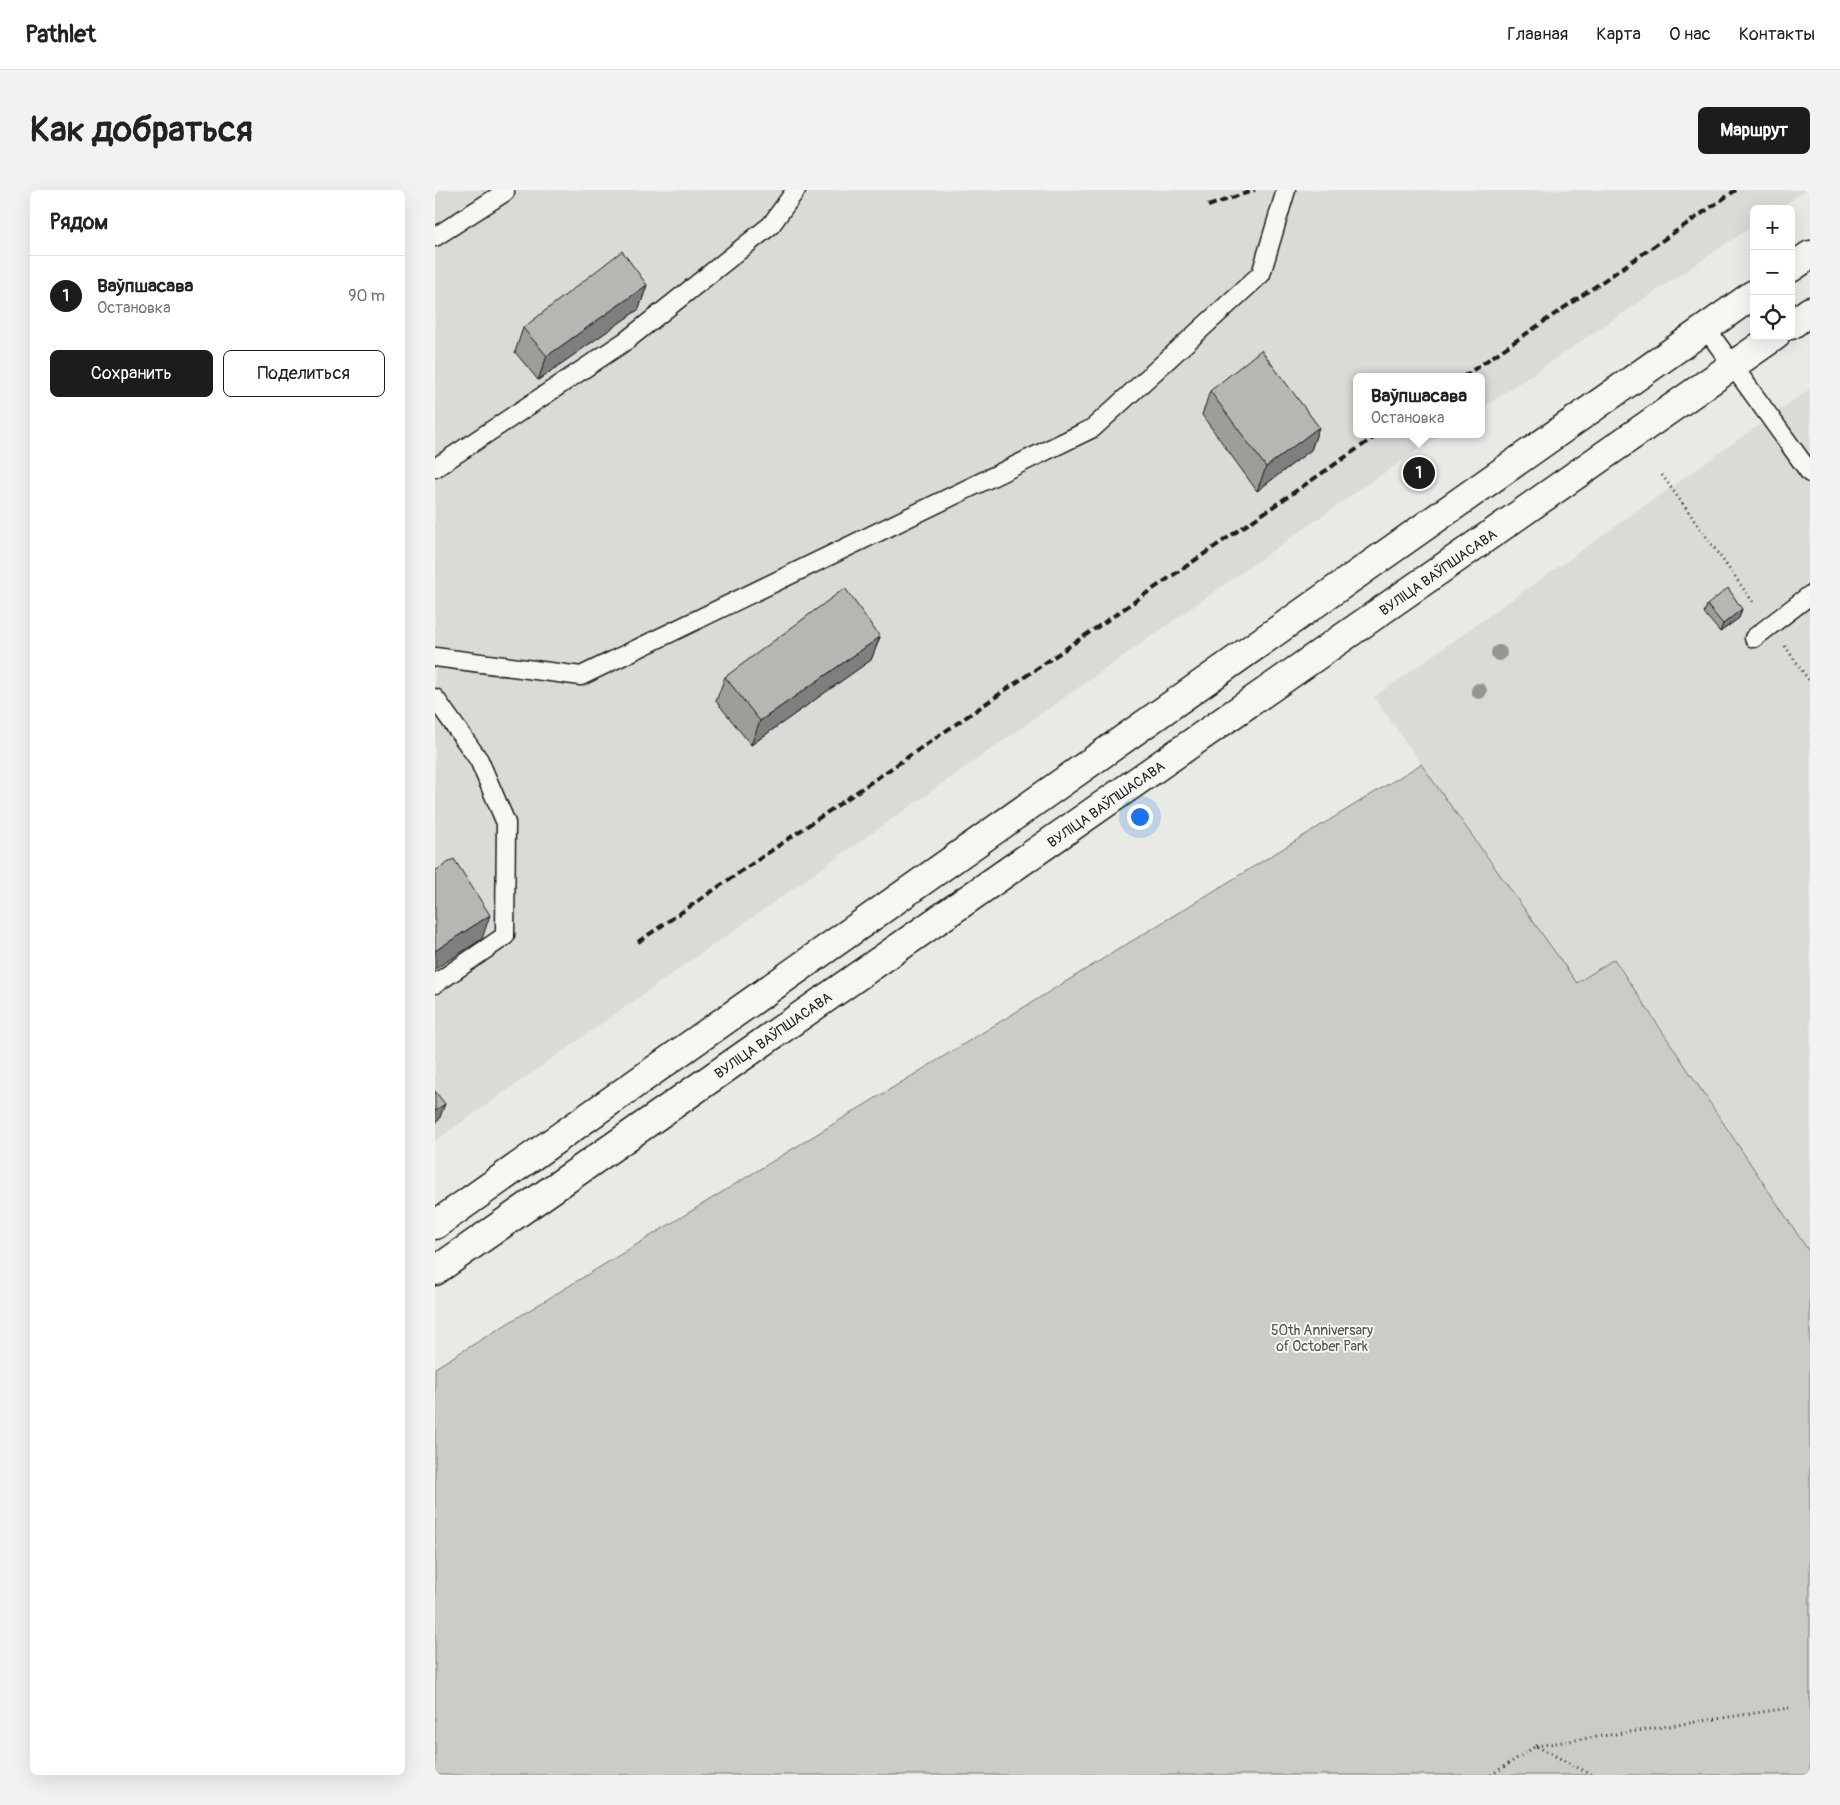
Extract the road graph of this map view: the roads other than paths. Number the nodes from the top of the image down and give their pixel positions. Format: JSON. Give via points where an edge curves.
{"nodes":[{"id":1,"x":504,"y":190,"type":"edge"},
{"id":2,"x":796,"y":190,"type":"edge"},
{"id":3,"x":1286,"y":190,"type":"edge"},
{"id":4,"x":435,"y":237,"type":"edge"},
{"id":5,"x":1810,"y":254,"type":"edge"},
{"id":6,"x":1795,"y":265,"type":"edge"},
{"id":7,"x":1753,"y":295,"type":"edge"},
{"id":8,"x":1810,"y":311,"type":"edge"},
{"id":9,"x":1795,"y":322,"type":"edge"},
{"id":10,"x":1705,"y":327,"type":"junction"},
{"id":11,"x":1769,"y":340,"type":"edge"},
{"id":12,"x":1733,"y":366,"type":"junction"},
{"id":13,"x":435,"y":468,"type":"edge"},
{"id":14,"x":1810,"y":473,"type":"edge"},
{"id":15,"x":1810,"y":595,"type":"edge"},
{"id":16,"x":1754,"y":638,"type":"dead end"},
{"id":17,"x":435,"y":658,"type":"edge"},
{"id":18,"x":435,"y":698,"type":"edge"},
{"id":19,"x":435,"y":984,"type":"edge"},
{"id":20,"x":435,"y":1225,"type":"edge"},
{"id":21,"x":438,"y":1262,"type":"edge"}],
"edges":[{"from":1,"to":4,"type":"lane"},
{"from":2,"to":13,"type":"lane","via":[[771,225],[627,340]]},
{"from":3,"to":17,"type":"lane","via":[[1261,274],[1093,428],[581,676]]},
{"from":5,"to":6,"type":"main road"},
{"from":7,"to":10,"type":"main road"},
{"from":8,"to":9,"type":"main road"},
{"from":10,"to":12,"type":"lane"},
{"from":10,"to":20,"type":"main road"},
{"from":11,"to":12,"type":"main road","name":"ВУЛІЦА ВАЎПШАСАВА"},
{"from":12,"to":14,"type":"lane"},
{"from":12,"to":21,"type":"main road","name":"ВУЛІЦА ВАЎПШАСАВА"},
{"from":15,"to":16,"type":"lane","via":[[1776,615]]},
{"from":18,"to":19,"type":"lane","via":[[479,760],[506,823],[505,936]]}]}
